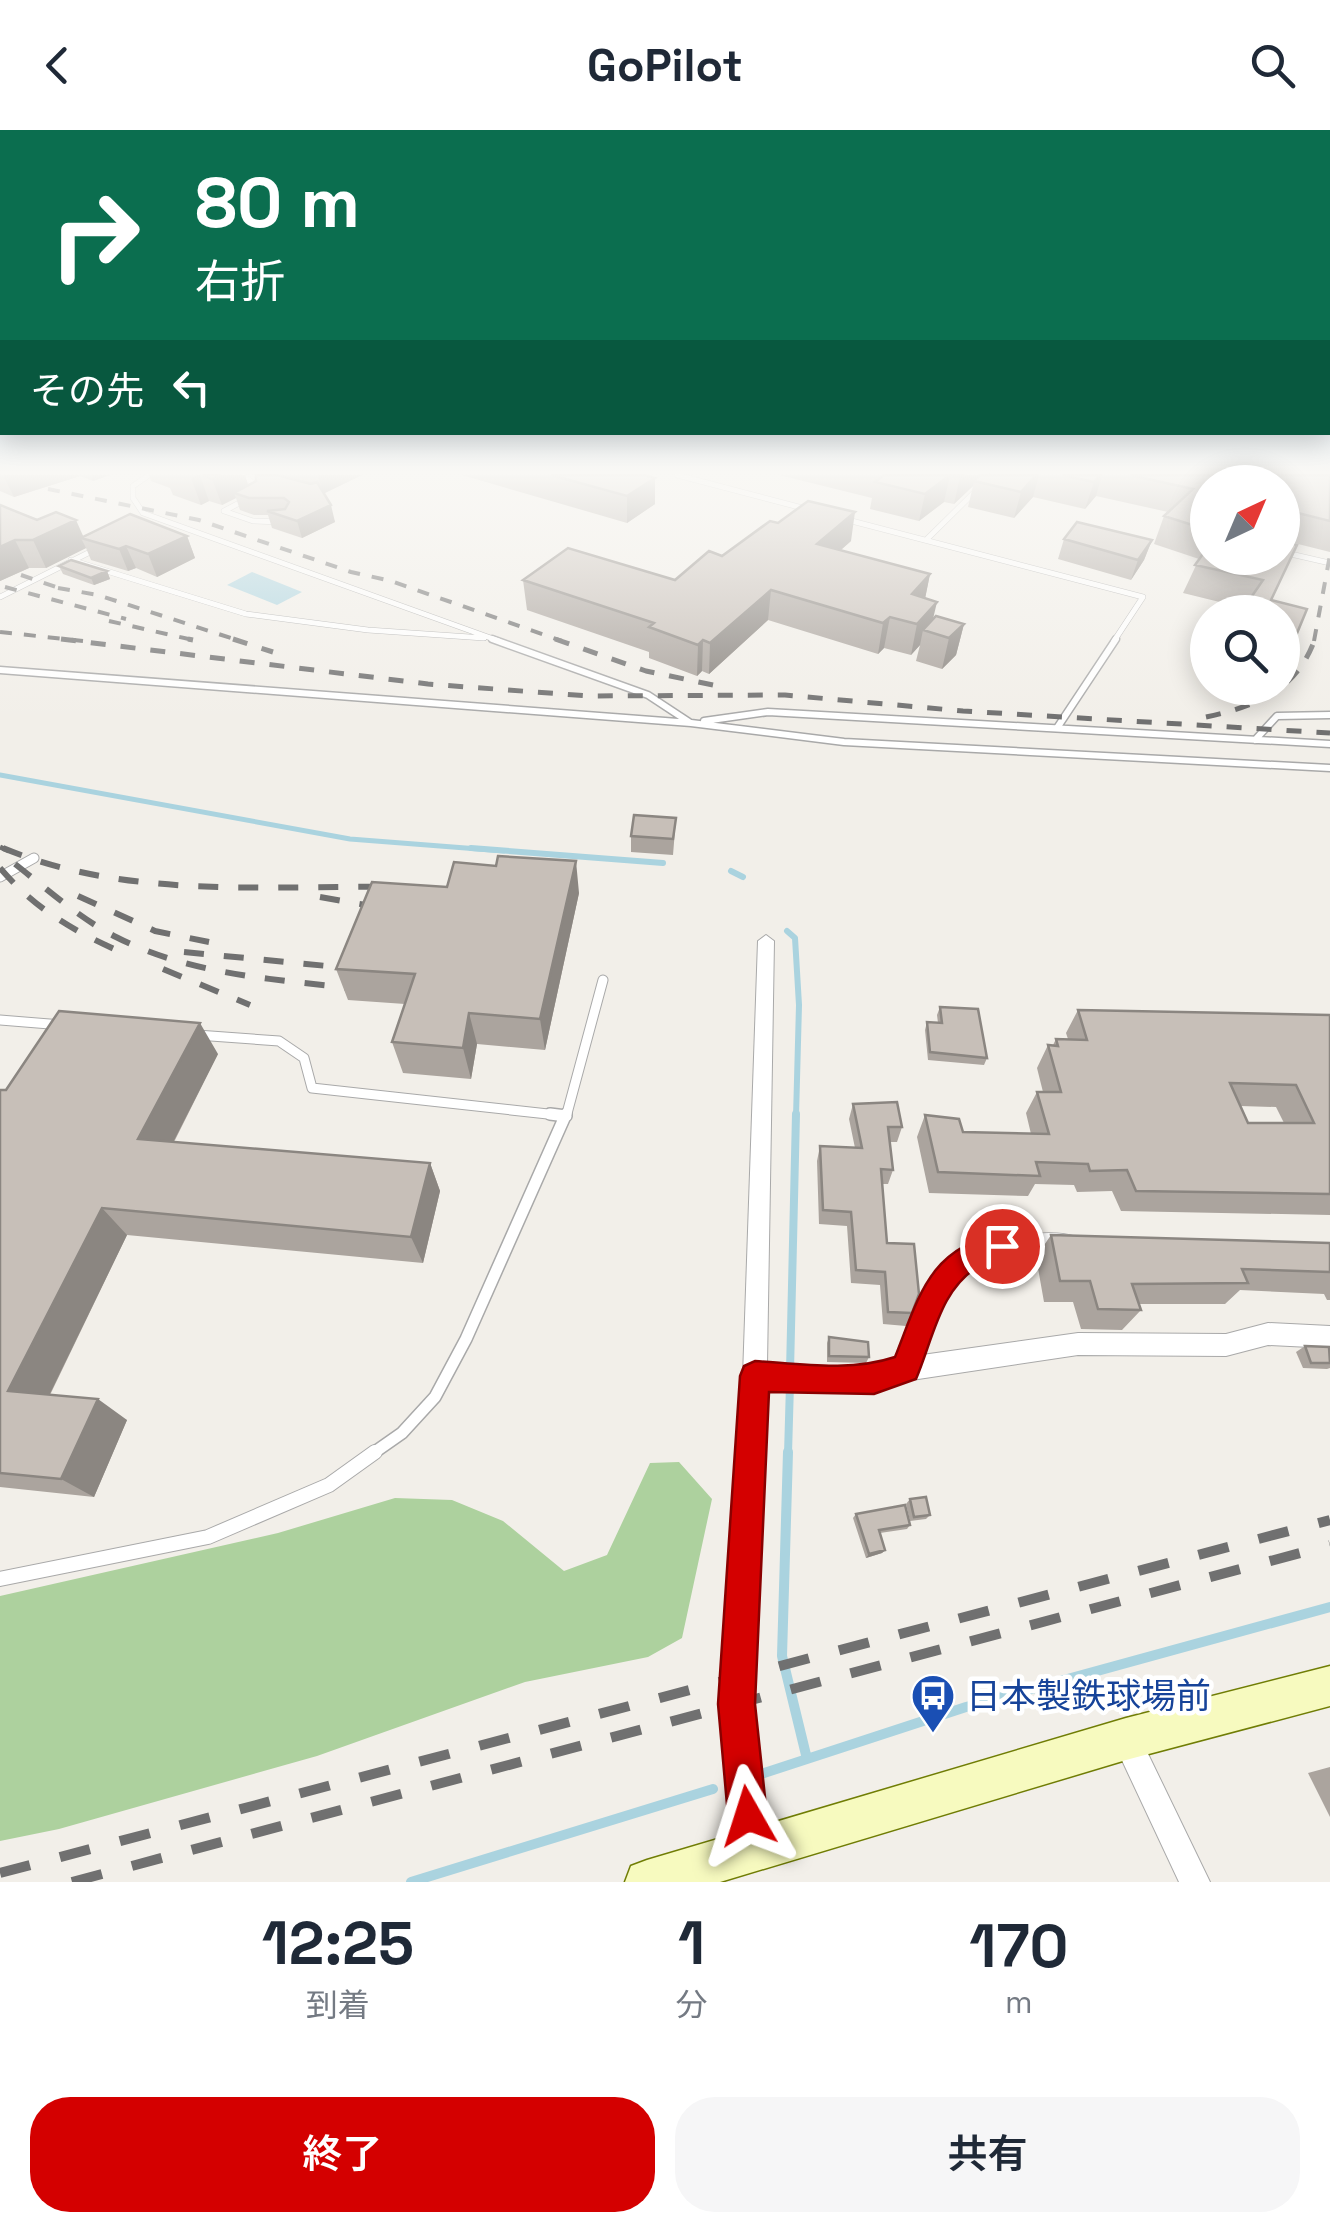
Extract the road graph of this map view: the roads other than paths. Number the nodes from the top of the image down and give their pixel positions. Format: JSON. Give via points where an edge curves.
{"nodes":[{"id":1,"x":78,"y":557,"type":"edge"},
{"id":2,"x":266,"y":557,"type":"edge"},
{"id":3,"x":990,"y":557,"type":"edge"},
{"id":4,"x":1303,"y":557,"type":"edge"},
{"id":5,"x":71,"y":560,"type":"junction"},
{"id":6,"x":1330,"y":563,"type":"edge"},
{"id":7,"x":0,"y":597,"type":"edge"},
{"id":8,"x":492,"y":638,"type":"junction"},
{"id":9,"x":0,"y":670,"type":"edge"},
{"id":10,"x":1330,"y":715,"type":"edge"},
{"id":11,"x":691,"y":723,"type":"junction"},
{"id":12,"x":1057,"y":728,"type":"junction"},
{"id":13,"x":1255,"y":740,"type":"junction"},
{"id":14,"x":1330,"y":744,"type":"edge"},
{"id":15,"x":1330,"y":768,"type":"edge"},
{"id":16,"x":34,"y":858,"type":"dead end"},
{"id":17,"x":0,"y":876,"type":"edge"},
{"id":18,"x":766,"y":941,"type":"dead end"},
{"id":19,"x":603,"y":980,"type":"dead end"},
{"id":20,"x":0,"y":1020,"type":"edge"},
{"id":21,"x":80,"y":1026,"type":"edge"},
{"id":22,"x":179,"y":1034,"type":"edge"},
{"id":23,"x":566,"y":1116,"type":"junction"},
{"id":24,"x":1094,"y":1245,"type":"edge"},
{"id":25,"x":1330,"y":1337,"type":"edge"},
{"id":26,"x":906,"y":1369,"type":"junction"},
{"id":27,"x":777,"y":1378,"type":"junction"},
{"id":28,"x":0,"y":1580,"type":"edge"},
{"id":29,"x":1330,"y":1686,"type":"edge"},
{"id":30,"x":1126,"y":1739,"type":"junction"},
{"id":31,"x":751,"y":1852,"type":"junction"},
{"id":32,"x":647,"y":1882,"type":"edge"},
{"id":33,"x":1194,"y":1882,"type":"edge"}],
"edges":[{"from":1,"to":5,"type":"lane"},
{"from":2,"to":8,"type":"lane"},
{"from":3,"to":12,"type":"lane","via":[[1143,597]]},
{"from":4,"to":6,"type":"lane"},
{"from":5,"to":7,"type":"lane"},
{"from":5,"to":8,"type":"lane","via":[[246,614]]},
{"from":8,"to":11,"type":"lane","via":[[648,695]]},
{"from":9,"to":11,"type":"lane"},
{"from":10,"to":13,"type":"lane","via":[[1277,716]]},
{"from":11,"to":12,"type":"lane","via":[[768,712]]},
{"from":11,"to":15,"type":"lane","via":[[844,742]]},
{"from":12,"to":13,"type":"lane"},
{"from":13,"to":14,"type":"lane"},
{"from":16,"to":17,"type":"lane"},
{"from":18,"to":27,"type":"street"},
{"from":19,"to":23,"type":"lane"},
{"from":20,"to":21,"type":"lane"},
{"from":22,"to":23,"type":"lane","via":[[279,1041],[304,1058],[312,1088]]},
{"from":23,"to":28,"type":"lane","via":[[466,1339],[435,1397],[402,1433],[329,1485],[208,1536]]},
{"from":24,"to":26,"type":"street","via":[[1023,1242],[980,1250],[957,1264],[936,1289]]},
{"from":25,"to":26,"type":"street","via":[[1268,1334],[1226,1346],[1078,1344]]},
{"from":26,"to":27,"type":"street","via":[[874,1379]]},
{"from":27,"to":31,"type":"street","via":[[736,1704]]},
{"from":29,"to":30,"type":"street"},
{"from":30,"to":31,"type":"street"},
{"from":30,"to":33,"type":"street"},
{"from":31,"to":32,"type":"street"}]}
